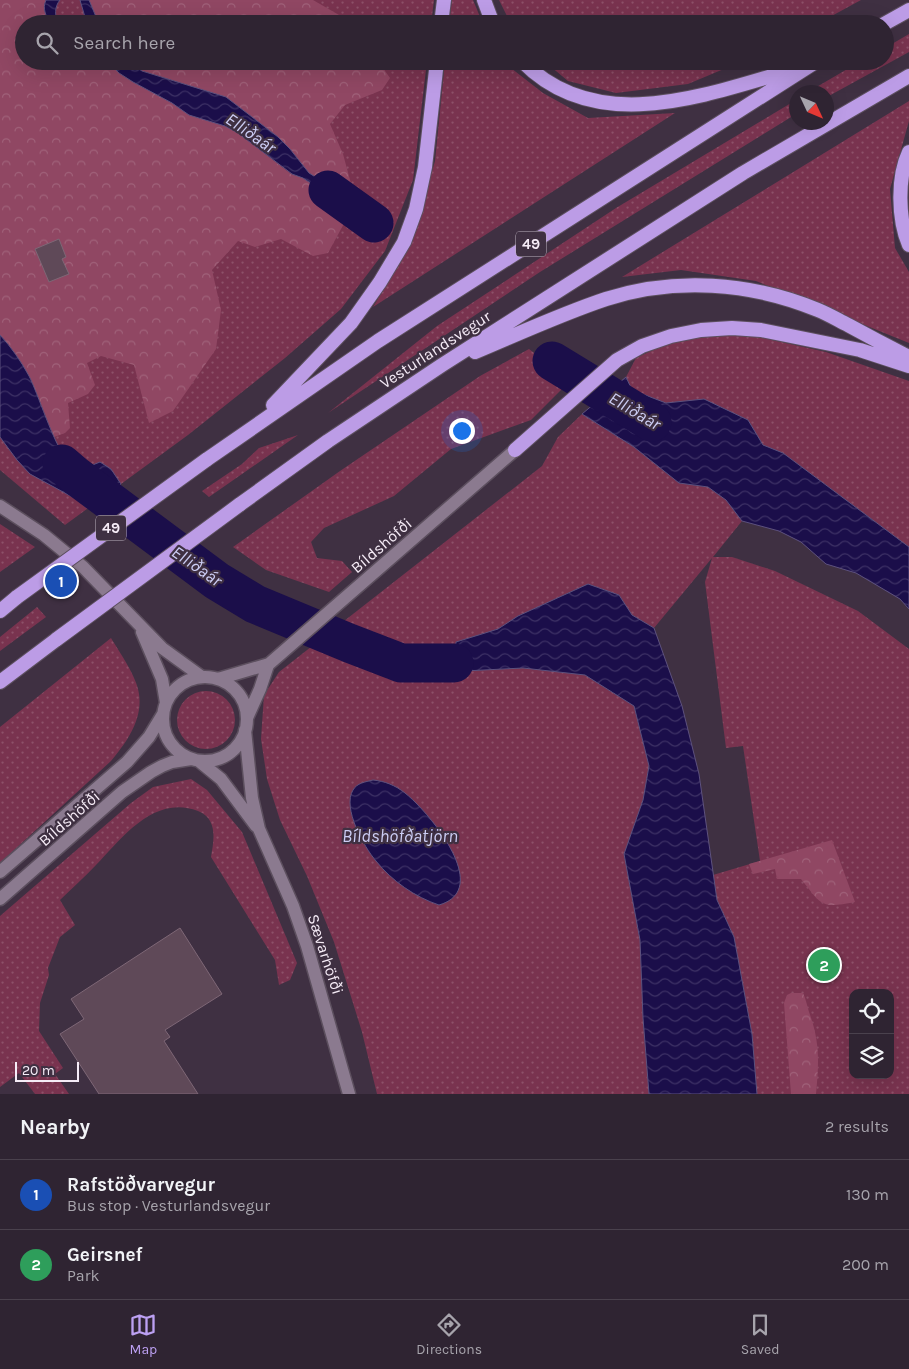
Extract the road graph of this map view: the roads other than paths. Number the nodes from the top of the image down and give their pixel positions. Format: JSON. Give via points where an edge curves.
{"nodes":[{"id":1,"x":444,"y":0,"type":"edge"},
{"id":2,"x":484,"y":0,"type":"edge"},
{"id":3,"x":909,"y":10,"type":"edge"},
{"id":4,"x":442,"y":15,"type":"edge"},
{"id":5,"x":490,"y":15,"type":"edge"},
{"id":6,"x":894,"y":18,"type":"edge"},
{"id":7,"x":436,"y":70,"type":"edge"},
{"id":8,"x":532,"y":70,"type":"edge"},
{"id":9,"x":788,"y":70,"type":"edge"},
{"id":10,"x":802,"y":70,"type":"edge"},
{"id":11,"x":909,"y":76,"type":"edge"},
{"id":12,"x":909,"y":152,"type":"edge"},
{"id":13,"x":909,"y":245,"type":"edge"},
{"id":14,"x":909,"y":357,"type":"edge"},
{"id":15,"x":442,"y":365,"type":"junction"},
{"id":16,"x":909,"y":366,"type":"edge"},
{"id":17,"x":254,"y":425,"type":"junction"},
{"id":18,"x":515,"y":450,"type":"joint"},
{"id":19,"x":0,"y":506,"type":"edge"},
{"id":20,"x":0,"y":611,"type":"edge"},
{"id":21,"x":139,"y":625,"type":"junction"},
{"id":22,"x":268,"y":665,"type":"junction"},
{"id":23,"x":202,"y":677,"type":"junction"},
{"id":24,"x":218,"y":680,"type":"junction"},
{"id":25,"x":0,"y":682,"type":"edge"},
{"id":26,"x":165,"y":709,"type":"junction"},
{"id":27,"x":246,"y":724,"type":"junction"},
{"id":28,"x":195,"y":760,"type":"junction"},
{"id":29,"x":259,"y":829,"type":"junction"},
{"id":30,"x":0,"y":872,"type":"edge"},
{"id":31,"x":0,"y":899,"type":"edge"},
{"id":32,"x":349,"y":1094,"type":"edge"}],
"edges":[{"from":1,"to":4,"type":"highway"},
{"from":2,"to":5,"type":"highway"},
{"from":3,"to":6,"type":"highway"},
{"from":7,"to":17,"type":"highway","via":[[426,167],[404,242],[351,323]]},
{"from":8,"to":9,"type":"highway","via":[[550,85],[582,99],[618,105],[669,103]]},
{"from":10,"to":17,"type":"highway","number":"49","via":[[378,341]]},
{"from":11,"to":15,"type":"highway","name":"Vesturlandsvegur","via":[[744,173]]},
{"from":12,"to":13,"type":"highway","via":[[900,188],[902,220]]},
{"from":14,"to":15,"type":"highway","via":[[819,310],[788,299],[717,285],[679,285],[607,299]]},
{"from":15,"to":25,"type":"highway","name":"Vesturlandsvegur","bridge":true,"via":[[328,441]]},
{"from":16,"to":18,"type":"highway","via":[[860,350],[761,330],[701,330],[671,336],[642,346],[617,360]]},
{"from":17,"to":20,"type":"highway","number":"49","bridge":true},
{"from":18,"to":22,"type":"street","name":"Bíldshöfði"},
{"from":19,"to":21,"type":"street","via":[[44,535],[83,568]]},
{"from":21,"to":23,"type":"street","via":[[162,648]]},
{"from":21,"to":26,"type":"street","via":[[162,678]]},
{"from":22,"to":24,"type":"street","name":"Bíldshöfði"},
{"from":22,"to":27,"type":"street","name":"Bíldshöfði"},
{"from":23,"to":24,"type":"street","name":"Bíldshöfði"},
{"from":23,"to":26,"type":"street","name":"Bíldshöfði","via":[[180,685],[172,693]]},
{"from":24,"to":27,"type":"street","name":"Bíldshöfði","via":[[239,694]]},
{"from":26,"to":28,"type":"street","via":[[163,726],[166,737],[181,754]]},
{"from":26,"to":30,"type":"street","name":"Bíldshöfði","via":[[149,737],[127,762]]},
{"from":27,"to":28,"type":"street","name":"Bíldshöfði","via":[[240,742],[223,758]]},
{"from":27,"to":29,"type":"street","name":"Sævarhöfði","via":[[252,798]]},
{"from":28,"to":29,"type":"street","name":"Sævarhöfði","via":[[221,779]]},
{"from":28,"to":31,"type":"street","name":"Bíldshöfði","via":[[172,762],[150,772],[122,792]]},
{"from":29,"to":32,"type":"street","name":"Sævarhöfði","via":[[307,946]]}]}
